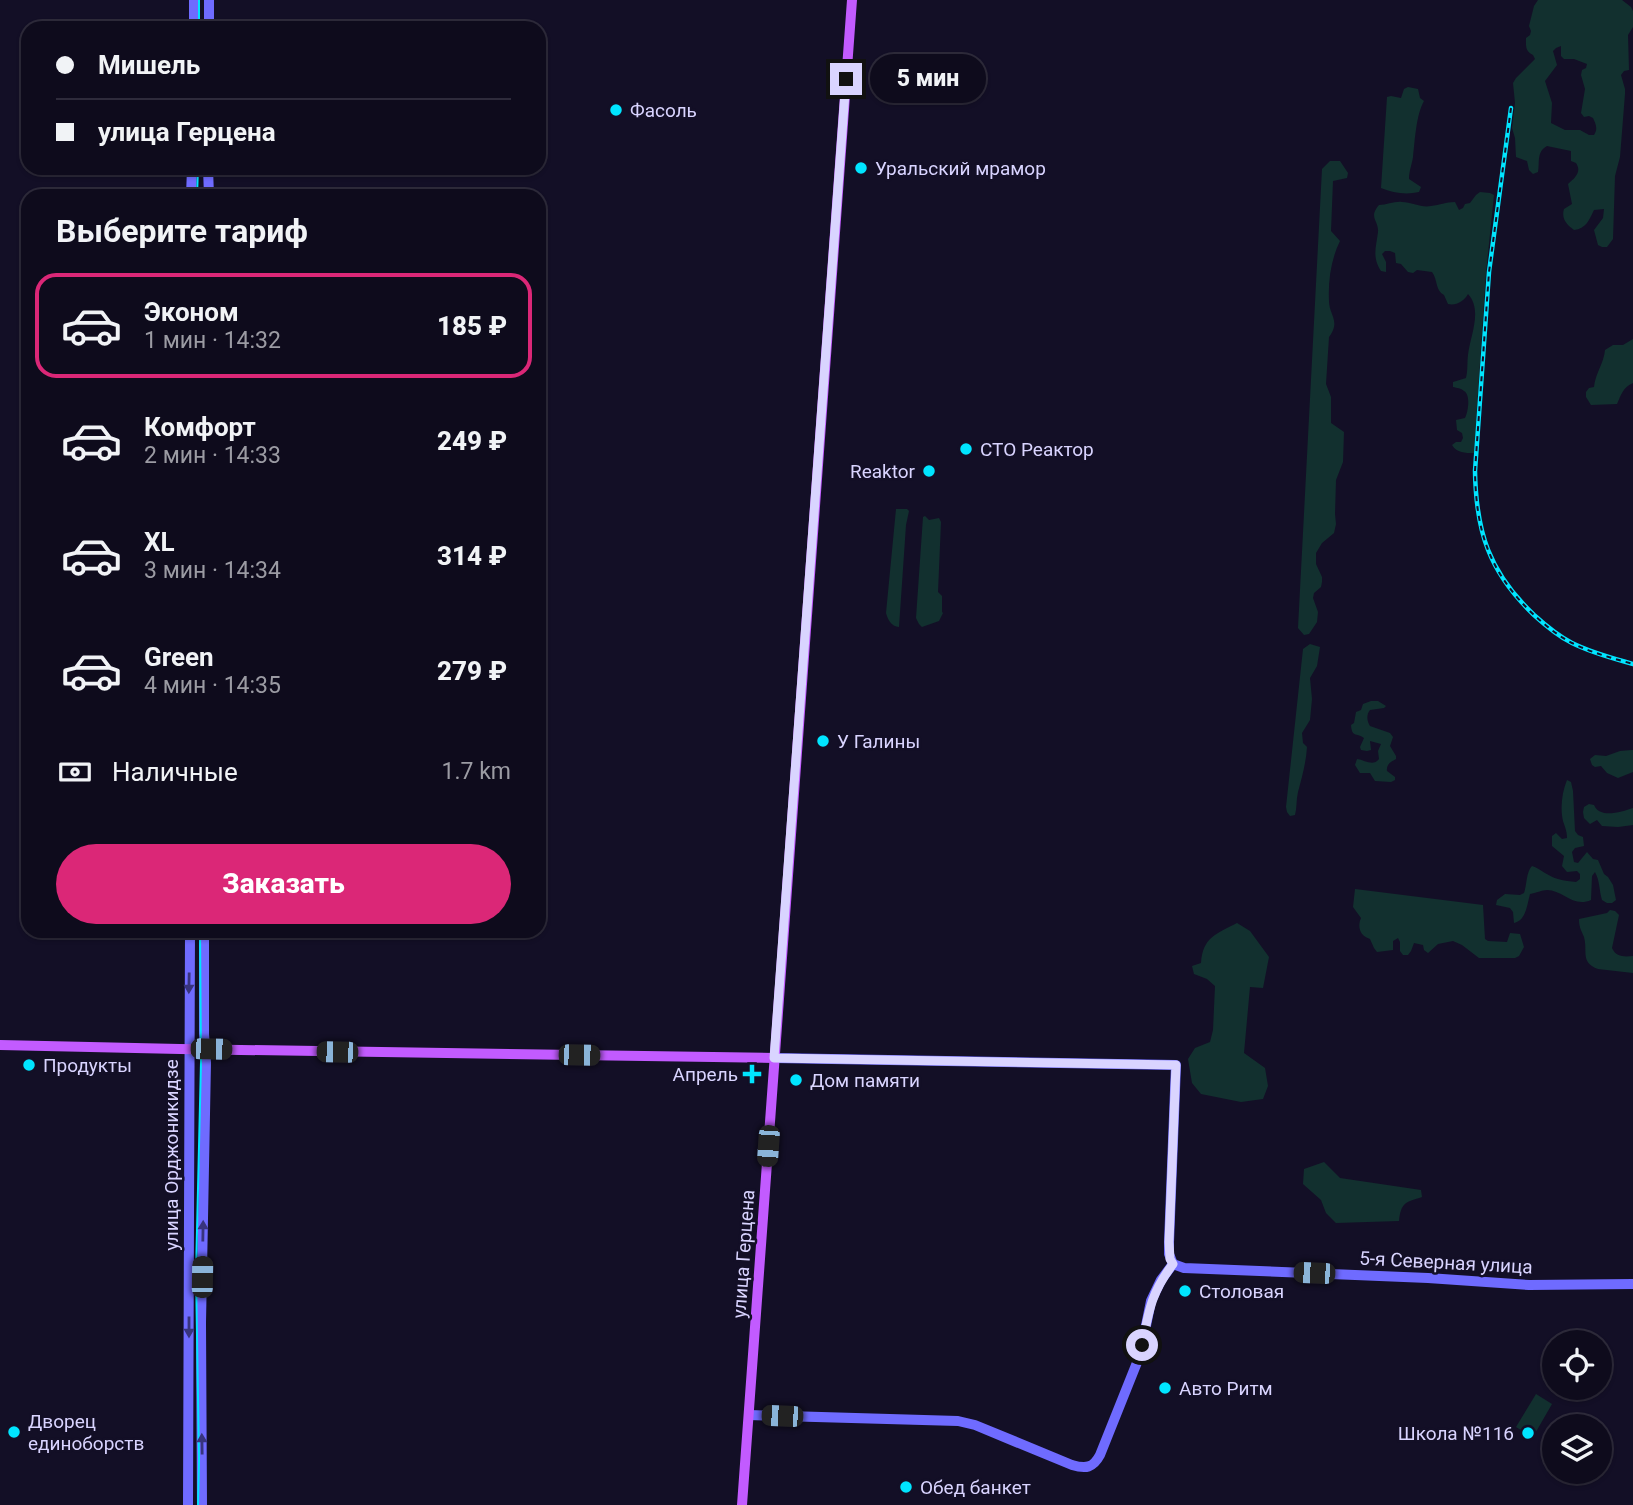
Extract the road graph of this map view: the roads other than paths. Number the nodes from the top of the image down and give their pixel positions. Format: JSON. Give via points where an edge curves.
{"nodes":[{"id":1,"x":194,"y":0,"type":"edge"},
{"id":2,"x":209,"y":0,"type":"edge"},
{"id":3,"x":852,"y":0,"type":"edge"},
{"id":4,"x":194,"y":21,"type":"edge"},
{"id":5,"x":209,"y":21,"type":"edge"},
{"id":6,"x":190,"y":938,"type":"edge"},
{"id":7,"x":204,"y":938,"type":"edge"},
{"id":8,"x":0,"y":1045,"type":"edge"},
{"id":9,"x":189,"y":1049,"type":"junction"},
{"id":10,"x":205,"y":1049,"type":"junction"},
{"id":11,"x":774,"y":1058,"type":"junction"},
{"id":12,"x":1173,"y":1264,"type":"junction"},
{"id":13,"x":1633,"y":1284,"type":"edge"},
{"id":14,"x":749,"y":1415,"type":"junction"},
{"id":15,"x":188,"y":1505,"type":"edge"},
{"id":16,"x":202,"y":1505,"type":"edge"},
{"id":17,"x":742,"y":1505,"type":"edge"}],
"edges":[{"from":1,"to":4,"type":"main road"},
{"from":2,"to":5,"type":"main road"},
{"from":3,"to":11,"type":"main road","name":"улица Герцена"},
{"from":6,"to":9,"type":"main road","name":"улица Орджоникидзе","one_way":true},
{"from":7,"to":10,"type":"main road","name":"улица Орджоникидзе"},
{"from":8,"to":9,"type":"main road"},
{"from":9,"to":10,"type":"main road"},
{"from":9,"to":15,"type":"main road","name":"улица Орджоникидзе","one_way":true},
{"from":10,"to":11,"type":"main road"},
{"from":16,"to":10,"type":"main road","name":"улица Орджоникидзе","one_way":true},
{"from":11,"to":12,"type":"main road","via":[[1176,1065],[1169,1242]]},
{"from":11,"to":14,"type":"main road","name":"улица Герцена"},
{"from":12,"to":13,"type":"main road","name":"5-я Северная улица","via":[[1529,1285]]},
{"from":12,"to":14,"type":"main road","via":[[1152,1301],[1135,1369],[1100,1455],[1088,1468],[958,1421]]},
{"from":14,"to":17,"type":"main road","name":"улица Герцена"}]}
